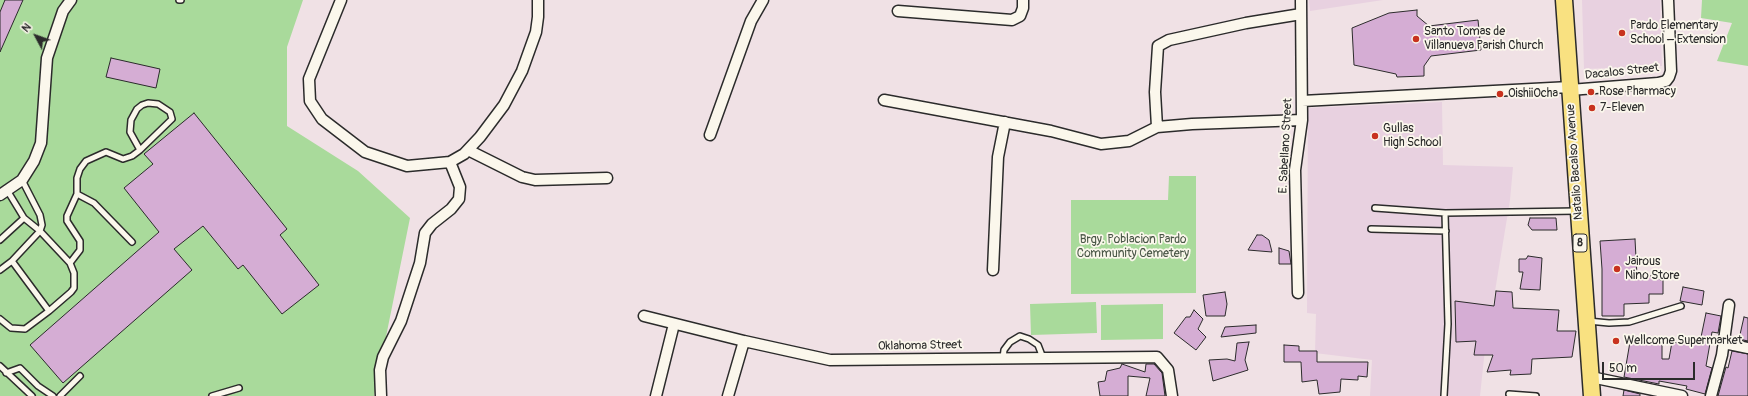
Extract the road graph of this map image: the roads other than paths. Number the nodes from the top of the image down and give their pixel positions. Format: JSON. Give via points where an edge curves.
{"nodes":[{"id":1,"x":71,"y":0,"type":"edge"},
{"id":2,"x":341,"y":0,"type":"edge"},
{"id":3,"x":538,"y":0,"type":"edge"},
{"id":4,"x":763,"y":0,"type":"edge"},
{"id":5,"x":1022,"y":0,"type":"edge"},
{"id":6,"x":1301,"y":0,"type":"edge"},
{"id":7,"x":1564,"y":0,"type":"edge"},
{"id":8,"x":1668,"y":0,"type":"edge"},
{"id":9,"x":898,"y":11,"type":"dead end"},
{"id":10,"x":1301,"y":14,"type":"junction"},
{"id":11,"x":1570,"y":89,"type":"junction"},
{"id":12,"x":884,"y":100,"type":"dead end"},
{"id":13,"x":1302,"y":101,"type":"junction"},
{"id":14,"x":1302,"y":120,"type":"junction"},
{"id":15,"x":1005,"y":122,"type":"junction"},
{"id":16,"x":1157,"y":127,"type":"junction"},
{"id":17,"x":710,"y":135,"type":"dead end"},
{"id":18,"x":140,"y":150,"type":"junction"},
{"id":19,"x":468,"y":150,"type":"junction"},
{"id":20,"x":450,"y":162,"type":"junction"},
{"id":21,"x":607,"y":178,"type":"dead end"},
{"id":22,"x":22,"y":180,"type":"junction"},
{"id":23,"x":4,"y":193,"type":"edge"},
{"id":24,"x":77,"y":194,"type":"junction"},
{"id":25,"x":1375,"y":208,"type":"dead end"},
{"id":26,"x":1578,"y":211,"type":"junction"},
{"id":27,"x":1445,"y":213,"type":"junction"},
{"id":28,"x":24,"y":218,"type":"junction"},
{"id":29,"x":1371,"y":229,"type":"dead end"},
{"id":30,"x":40,"y":231,"type":"junction"},
{"id":31,"x":1446,"y":231,"type":"junction"},
{"id":32,"x":0,"y":240,"type":"edge"},
{"id":33,"x":132,"y":242,"type":"dead end"},
{"id":34,"x":12,"y":261,"type":"junction"},
{"id":35,"x":70,"y":263,"type":"junction"},
{"id":36,"x":0,"y":270,"type":"edge"},
{"id":37,"x":992,"y":270,"type":"dead end"},
{"id":38,"x":1298,"y":293,"type":"dead end"},
{"id":39,"x":1729,"y":305,"type":"dead end"},
{"id":40,"x":1681,"y":306,"type":"dead end"},
{"id":41,"x":49,"y":311,"type":"junction"},
{"id":42,"x":644,"y":316,"type":"dead end"},
{"id":43,"x":0,"y":319,"type":"edge"},
{"id":44,"x":1587,"y":320,"type":"junction"},
{"id":45,"x":674,"y":324,"type":"junction"},
{"id":46,"x":744,"y":341,"type":"junction"},
{"id":47,"x":1724,"y":343,"type":"junction"},
{"id":48,"x":1748,"y":348,"type":"edge"},
{"id":49,"x":1003,"y":358,"type":"junction"},
{"id":50,"x":1043,"y":358,"type":"junction"},
{"id":51,"x":0,"y":366,"type":"edge"},
{"id":52,"x":6,"y":373,"type":"junction"},
{"id":53,"x":80,"y":376,"type":"dead end"},
{"id":54,"x":1591,"y":377,"type":"junction"},
{"id":55,"x":239,"y":388,"type":"dead end"},
{"id":56,"x":1508,"y":394,"type":"dead end"},
{"id":57,"x":32,"y":396,"type":"edge"},
{"id":58,"x":53,"y":396,"type":"edge"},
{"id":59,"x":60,"y":396,"type":"edge"},
{"id":60,"x":212,"y":396,"type":"edge"},
{"id":61,"x":381,"y":396,"type":"edge"},
{"id":62,"x":656,"y":396,"type":"edge"},
{"id":63,"x":728,"y":396,"type":"edge"},
{"id":64,"x":1172,"y":396,"type":"edge"},
{"id":65,"x":1444,"y":396,"type":"edge"},
{"id":66,"x":1536,"y":396,"type":"edge"},
{"id":67,"x":1592,"y":396,"type":"edge"},
{"id":68,"x":1682,"y":396,"type":"edge"},
{"id":69,"x":1711,"y":396,"type":"edge"}],
"edges":[{"from":1,"to":22,"type":"street","via":[[63,11],[47,58],[42,143]]},
{"from":2,"to":20,"type":"street","via":[[309,79],[310,101],[322,119],[364,152],[407,166]]},
{"from":3,"to":19,"type":"street","via":[[536,32],[522,71],[504,105]]},
{"from":4,"to":17,"type":"street","via":[[751,21]]},
{"from":5,"to":9,"type":"street","via":[[1020,16],[1012,20]]},
{"from":6,"to":10,"type":"street","name":"E. Sabellano Street"},
{"from":7,"to":11,"type":"main road","name":"Natalio Bacalso Avenue","number":"8"},
{"from":8,"to":11,"type":"street","name":"Dacalos Street","via":[[1671,71],[1666,81]]},
{"from":10,"to":13,"type":"street","name":"E. Sabellano Street"},
{"from":10,"to":16,"type":"street","via":[[1170,40],[1158,46],[1155,92]]},
{"from":11,"to":13,"type":"street"},
{"from":11,"to":26,"type":"main road","name":"Natalio Bacalso Avenue","number":"8"},
{"from":12,"to":15,"type":"street"},
{"from":13,"to":14,"type":"street","name":"E. Sabellano Street"},
{"from":14,"to":16,"type":"street"},
{"from":14,"to":38,"type":"street","name":"E. Sabellano Street","via":[[1295,170]]},
{"from":15,"to":16,"type":"street","via":[[1051,130],[1101,144],[1129,141]]},
{"from":15,"to":37,"type":"street","via":[[998,157]]},
{"from":18,"to":18,"type":"lane","via":[[130,132],[131,120],[142,105],[158,104],[170,112],[172,119]]},
{"from":18,"to":24,"type":"lane","via":[[123,159],[106,152],[86,161],[77,178]]},
{"from":19,"to":20,"type":"street"},
{"from":19,"to":21,"type":"street","via":[[509,172],[535,180]]},
{"from":20,"to":61,"type":"street","via":[[460,187],[459,199],[425,233],[420,263],[401,321],[383,357],[380,370]]},
{"from":22,"to":23,"type":"street"},
{"from":22,"to":30,"type":"lane","via":[[40,215]]},
{"from":23,"to":28,"type":"lane"},
{"from":24,"to":33,"type":"lane","via":[[94,203]]},
{"from":24,"to":35,"type":"lane","via":[[69,208],[68,221],[80,241],[80,250]]},
{"from":25,"to":27,"type":"lane"},
{"from":26,"to":27,"type":"lane"},
{"from":26,"to":44,"type":"main road","name":"Natalio Bacalso Avenue","number":"8"},
{"from":27,"to":31,"type":"lane"},
{"from":28,"to":30,"type":"lane"},
{"from":28,"to":32,"type":"lane"},
{"from":29,"to":31,"type":"lane"},
{"from":30,"to":34,"type":"lane"},
{"from":30,"to":35,"type":"lane"},
{"from":31,"to":65,"type":"lane","via":[[1448,324]]},
{"from":34,"to":36,"type":"lane"},
{"from":34,"to":41,"type":"lane"},
{"from":35,"to":41,"type":"lane","via":[[74,273],[74,288]]},
{"from":39,"to":47,"type":"street"},
{"from":40,"to":44,"type":"lane","via":[[1629,322]]},
{"from":41,"to":43,"type":"lane","via":[[25,329],[11,328]]},
{"from":42,"to":45,"type":"street","name":"Oklahoma Street"},
{"from":44,"to":54,"type":"main road","name":"Natalio Bacalso Avenue","number":"8"},
{"from":45,"to":46,"type":"street","name":"Oklahoma Street"},
{"from":45,"to":62,"type":"street"},
{"from":46,"to":49,"type":"street","name":"Oklahoma Street","via":[[830,360]]},
{"from":46,"to":63,"type":"street"},
{"from":47,"to":48,"type":"street"},
{"from":47,"to":69,"type":"street"},
{"from":49,"to":50,"type":"street","name":"Oklahoma Street"},
{"from":49,"to":50,"type":"lane","via":[[1004,350],[1010,342],[1020,336],[1030,339],[1038,346]]},
{"from":50,"to":64,"type":"street","name":"Oklahoma Street","via":[[1157,357],[1168,370]]},
{"from":51,"to":52,"type":"lane"},
{"from":52,"to":57,"type":"lane"},
{"from":52,"to":58,"type":"lane","via":[[20,369]]},
{"from":53,"to":59,"type":"lane"},
{"from":54,"to":67,"type":"main road","name":"Natalio Bacalso Avenue","number":"8"},
{"from":54,"to":68,"type":"street"},
{"from":55,"to":60,"type":"lane"},
{"from":56,"to":66,"type":"lane"}]}
